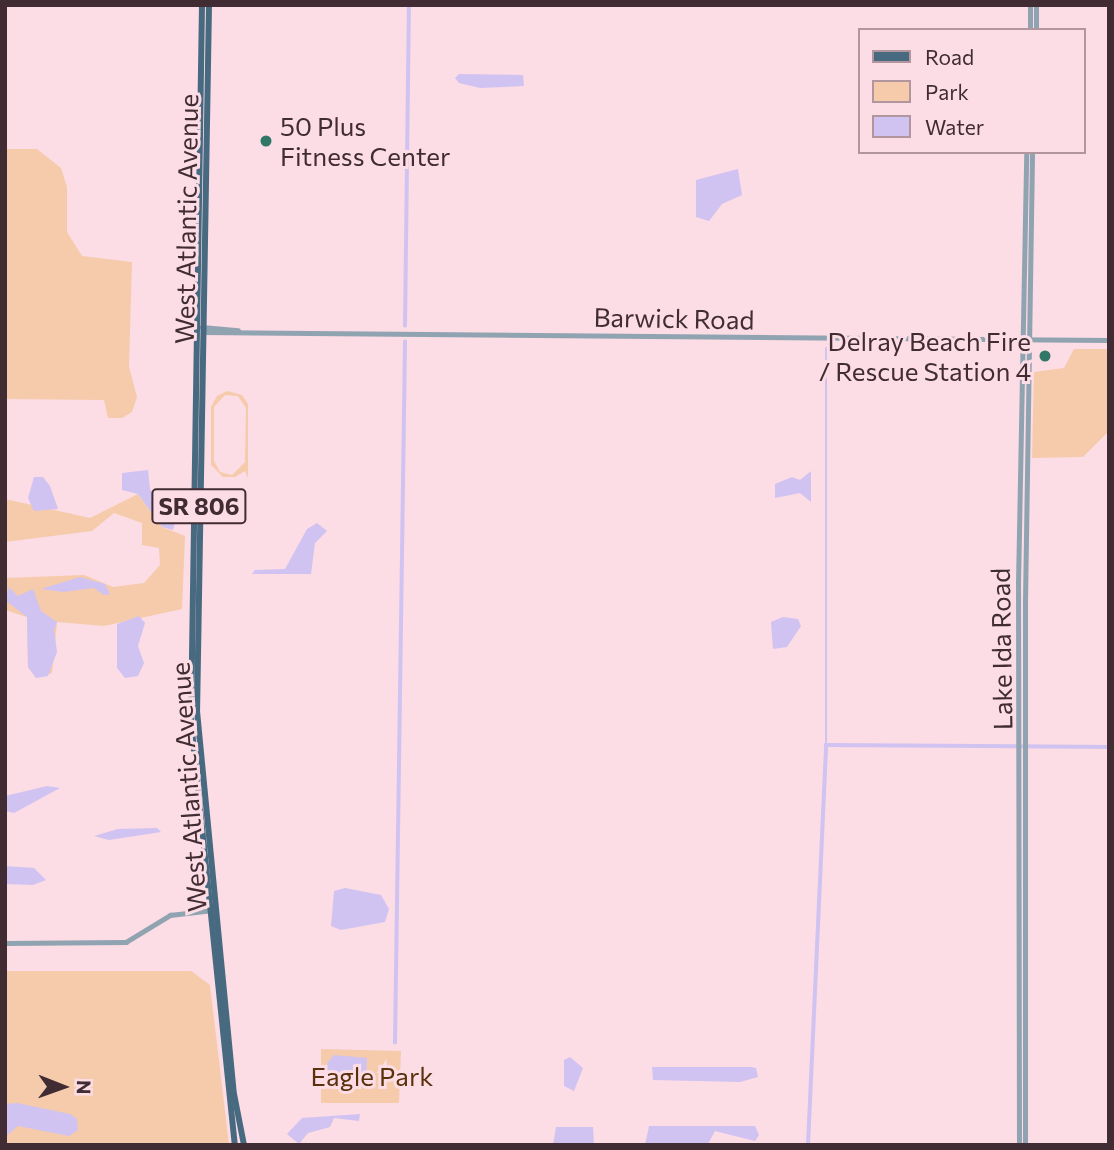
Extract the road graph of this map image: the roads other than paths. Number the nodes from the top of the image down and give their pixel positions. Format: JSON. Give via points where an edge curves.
{"nodes":[{"id":1,"x":202,"y":5,"type":"edge"},
{"id":2,"x":209,"y":5,"type":"edge"},
{"id":3,"x":1030,"y":5,"type":"edge"},
{"id":4,"x":1037,"y":5,"type":"edge"},
{"id":5,"x":202,"y":23,"type":"junction"},
{"id":6,"x":1030,"y":28,"type":"edge"},
{"id":7,"x":1036,"y":28,"type":"edge"},
{"id":8,"x":209,"y":33,"type":"junction"},
{"id":9,"x":1026,"y":154,"type":"edge"},
{"id":10,"x":1032,"y":154,"type":"edge"},
{"id":11,"x":201,"y":204,"type":"junction"},
{"id":12,"x":199,"y":329,"type":"junction"},
{"id":13,"x":1025,"y":340,"type":"junction"},
{"id":14,"x":1109,"y":340,"type":"edge"},
{"id":15,"x":1025,"y":753,"type":"junction"},
{"id":16,"x":212,"y":910,"type":"junction"},
{"id":17,"x":5,"y":943,"type":"edge"},
{"id":18,"x":221,"y":1033,"type":"junction"},
{"id":19,"x":230,"y":1047,"type":"junction"},
{"id":20,"x":235,"y":1145,"type":"edge"},
{"id":21,"x":244,"y":1145,"type":"edge"},
{"id":22,"x":1019,"y":1145,"type":"edge"},
{"id":23,"x":1025,"y":1145,"type":"edge"}],
"edges":[{"from":1,"to":5,"type":"main road","name":"West Atlantic Avenue"},
{"from":2,"to":8,"type":"main road","name":"West Atlantic Avenue","number":"SR 806"},
{"from":3,"to":6,"type":"street"},
{"from":4,"to":7,"type":"street"},
{"from":5,"to":8,"type":"main road"},
{"from":5,"to":11,"type":"main road","name":"West Atlantic Avenue"},
{"from":8,"to":11,"type":"main road","name":"West Atlantic Avenue","number":"SR 806"},
{"from":9,"to":13,"type":"street","name":"Lake Ida Road"},
{"from":10,"to":13,"type":"street","name":"Lake Ida Road"},
{"from":11,"to":12,"type":"main road","name":"West Atlantic Avenue","number":"SR 806"},
{"from":11,"to":12,"type":"main road","name":"West Atlantic Avenue","number":"SR 806"},
{"from":12,"to":13,"type":"street","name":"Barwick Road"},
{"from":12,"to":16,"type":"main road","name":"West Atlantic Avenue","number":"SR 806","via":[[197,693]]},
{"from":13,"to":14,"type":"street","name":"Barwick Road"},
{"from":13,"to":15,"type":"street","name":"Lake Ida Road"},
{"from":13,"to":15,"type":"street","name":"Lake Ida Road","via":[[1018,584]]},
{"from":15,"to":22,"type":"street","name":"Lake Ida Road"},
{"from":15,"to":23,"type":"street","name":"Lake Ida Road"},
{"from":16,"to":17,"type":"street","via":[[170,915],[125,942]]},
{"from":16,"to":18,"type":"main road","name":"West Atlantic Avenue","number":"SR 806"},
{"from":16,"to":19,"type":"main road","name":"West Atlantic Avenue","number":"SR 806"},
{"from":18,"to":19,"type":"main road"},
{"from":18,"to":20,"type":"main road","name":"West Atlantic Avenue","number":"SR 806"},
{"from":19,"to":21,"type":"main road","name":"West Atlantic Avenue","number":"SR 806"}]}
